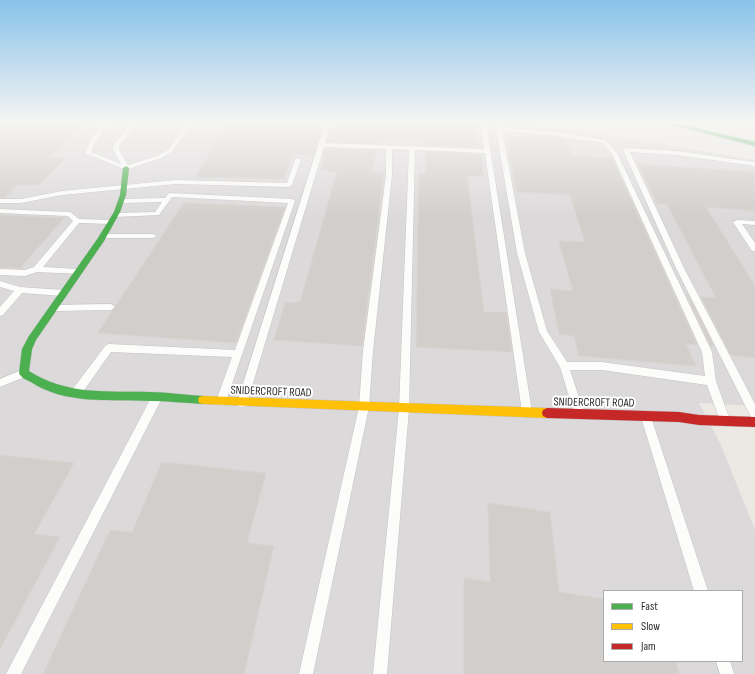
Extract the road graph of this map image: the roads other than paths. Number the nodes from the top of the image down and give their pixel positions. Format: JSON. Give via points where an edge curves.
{"nodes":[{"id":1,"x":92,"y":154,"type":"edge"},
{"id":2,"x":118,"y":154,"type":"edge"},
{"id":3,"x":164,"y":154,"type":"edge"},
{"id":4,"x":318,"y":154,"type":"edge"},
{"id":5,"x":389,"y":154,"type":"edge"},
{"id":6,"x":412,"y":154,"type":"edge"},
{"id":7,"x":489,"y":154,"type":"edge"},
{"id":8,"x":503,"y":154,"type":"edge"},
{"id":9,"x":615,"y":154,"type":"edge"},
{"id":10,"x":628,"y":154,"type":"edge"},
{"id":11,"x":686,"y":154,"type":"edge"},
{"id":12,"x":298,"y":160,"type":"dead end"},
{"id":13,"x":755,"y":164,"type":"edge"},
{"id":14,"x":126,"y":168,"type":"junction"},
{"id":15,"x":124,"y":186,"type":"junction"},
{"id":16,"x":167,"y":200,"type":"junction"},
{"id":17,"x":0,"y":201,"type":"edge"},
{"id":18,"x":121,"y":201,"type":"junction"},
{"id":19,"x":0,"y":211,"type":"edge"},
{"id":20,"x":113,"y":218,"type":"junction"},
{"id":21,"x":77,"y":220,"type":"junction"},
{"id":22,"x":755,"y":223,"type":"edge"},
{"id":23,"x":103,"y":236,"type":"junction"},
{"id":24,"x":154,"y":236,"type":"dead end"},
{"id":25,"x":755,"y":249,"type":"edge"},
{"id":26,"x":37,"y":269,"type":"junction"},
{"id":27,"x":0,"y":272,"type":"edge"},
{"id":28,"x":78,"y":272,"type":"junction"},
{"id":29,"x":0,"y":284,"type":"edge"},
{"id":30,"x":20,"y":290,"type":"junction"},
{"id":31,"x":63,"y":293,"type":"junction"},
{"id":32,"x":111,"y":307,"type":"dead end"},
{"id":33,"x":53,"y":308,"type":"junction"},
{"id":34,"x":0,"y":313,"type":"edge"},
{"id":35,"x":238,"y":354,"type":"junction"},
{"id":36,"x":564,"y":366,"type":"junction"},
{"id":37,"x":24,"y":373,"type":"junction"},
{"id":38,"x":711,"y":381,"type":"junction"},
{"id":39,"x":0,"y":383,"type":"edge"},
{"id":40,"x":76,"y":393,"type":"junction"},
{"id":41,"x":157,"y":397,"type":"junction"},
{"id":42,"x":221,"y":401,"type":"junction"},
{"id":43,"x":242,"y":403,"type":"junction"},
{"id":44,"x":364,"y":407,"type":"junction"},
{"id":45,"x":404,"y":409,"type":"junction"},
{"id":46,"x":527,"y":413,"type":"junction"},
{"id":47,"x":755,"y":414,"type":"edge"},
{"id":48,"x":579,"y":415,"type":"junction"},
{"id":49,"x":646,"y":416,"type":"junction"},
{"id":50,"x":725,"y":421,"type":"junction"},
{"id":51,"x":755,"y":422,"type":"edge"},
{"id":52,"x":701,"y":590,"type":"edge"},
{"id":53,"x":723,"y":662,"type":"edge"},
{"id":54,"x":13,"y":674,"type":"edge"},
{"id":55,"x":306,"y":674,"type":"edge"},
{"id":56,"x":380,"y":674,"type":"edge"},
{"id":57,"x":727,"y":674,"type":"edge"}],
"edges":[{"from":1,"to":14,"type":"lane"},
{"from":2,"to":14,"type":"lane"},
{"from":3,"to":14,"type":"lane"},
{"from":4,"to":43,"type":"lane"},
{"from":5,"to":44,"type":"lane","via":[[389,175],[368,351]]},
{"from":6,"to":45,"type":"lane"},
{"from":7,"to":46,"type":"lane"},
{"from":8,"to":36,"type":"lane","via":[[521,254],[543,332]]},
{"from":9,"to":38,"type":"lane","via":[[708,352]]},
{"from":10,"to":47,"type":"lane","via":[[680,268]]},
{"from":11,"to":13,"type":"lane"},
{"from":12,"to":15,"type":"lane","via":[[289,185],[176,182]]},
{"from":14,"to":15,"type":"main road"},
{"from":15,"to":17,"type":"lane","via":[[62,193],[21,201]]},
{"from":15,"to":18,"type":"main road"},
{"from":16,"to":18,"type":"lane"},
{"from":16,"to":20,"type":"lane","via":[[158,214]]},
{"from":16,"to":35,"type":"lane","via":[[170,195],[292,201]]},
{"from":18,"to":20,"type":"main road"},
{"from":19,"to":21,"type":"lane","via":[[70,214]]},
{"from":20,"to":21,"type":"lane"},
{"from":20,"to":23,"type":"main road"},
{"from":21,"to":26,"type":"lane"},
{"from":22,"to":25,"type":"lane","via":[[737,222]]},
{"from":23,"to":24,"type":"lane"},
{"from":23,"to":28,"type":"main road"},
{"from":26,"to":27,"type":"lane","via":[[25,273]]},
{"from":26,"to":28,"type":"lane"},
{"from":28,"to":31,"type":"main road"},
{"from":29,"to":30,"type":"lane"},
{"from":30,"to":31,"type":"lane"},
{"from":30,"to":34,"type":"lane"},
{"from":31,"to":33,"type":"main road"},
{"from":32,"to":33,"type":"lane"},
{"from":33,"to":37,"type":"main road","via":[[27,349]]},
{"from":35,"to":40,"type":"lane","via":[[109,348]]},
{"from":35,"to":42,"type":"lane"},
{"from":36,"to":38,"type":"lane","via":[[602,366]]},
{"from":36,"to":48,"type":"lane"},
{"from":37,"to":39,"type":"lane"},
{"from":37,"to":40,"type":"main road","name":"SNIDERCROFT ROAD","via":[[37,383]]},
{"from":38,"to":50,"type":"lane"},
{"from":40,"to":41,"type":"main road","name":"SNIDERCROFT ROAD","via":[[87,396]]},
{"from":41,"to":42,"type":"main road","name":"SNIDERCROFT ROAD"},
{"from":41,"to":54,"type":"lane"},
{"from":42,"to":43,"type":"main road","name":"SNIDERCROFT ROAD"},
{"from":43,"to":44,"type":"main road","name":"SNIDERCROFT ROAD"},
{"from":44,"to":45,"type":"main road","name":"SNIDERCROFT ROAD"},
{"from":44,"to":55,"type":"lane"},
{"from":45,"to":46,"type":"main road","name":"SNIDERCROFT ROAD"},
{"from":45,"to":56,"type":"lane"},
{"from":46,"to":48,"type":"main road","name":"SNIDERCROFT ROAD"},
{"from":48,"to":49,"type":"main road","name":"SNIDERCROFT ROAD"},
{"from":49,"to":50,"type":"main road","name":"SNIDERCROFT ROAD"},
{"from":49,"to":52,"type":"lane"},
{"from":50,"to":51,"type":"main road","name":"SNIDERCROFT ROAD"},
{"from":53,"to":57,"type":"lane"}]}
